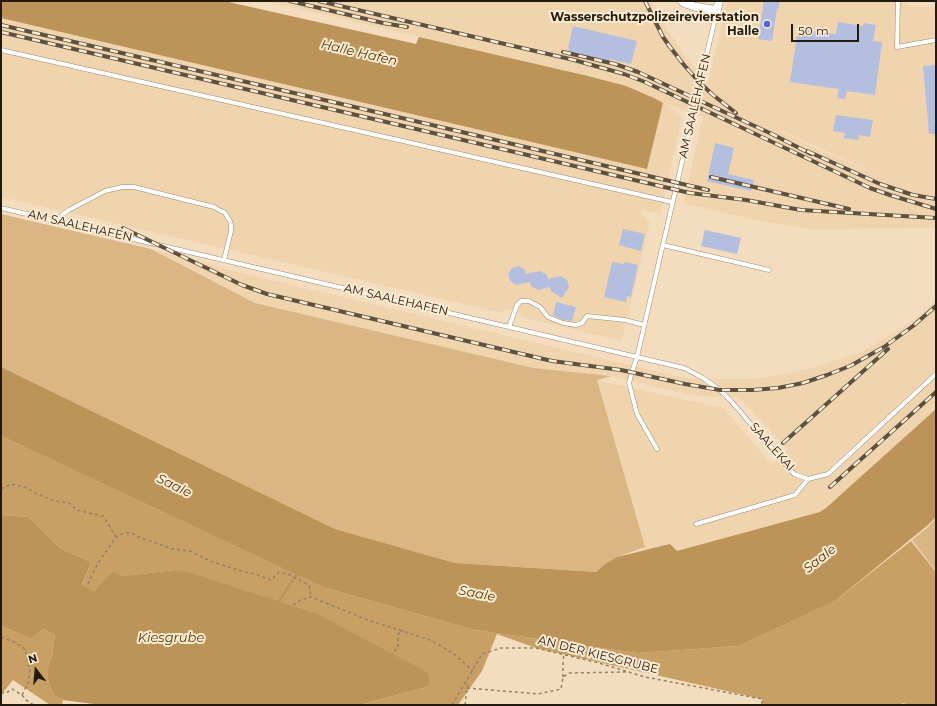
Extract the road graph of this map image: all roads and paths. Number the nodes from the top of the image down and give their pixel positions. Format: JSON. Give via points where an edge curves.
{"nodes":[{"id":1,"x":682,"y":1,"type":"edge"},
{"id":2,"x":719,"y":1,"type":"edge"},
{"id":3,"x":898,"y":1,"type":"edge"},
{"id":4,"x":717,"y":10,"type":"junction"},
{"id":5,"x":936,"y":40,"type":"edge"},
{"id":6,"x":1,"y":50,"type":"edge"},
{"id":7,"x":672,"y":202,"type":"junction"},
{"id":8,"x":1,"y":208,"type":"edge"},
{"id":9,"x":59,"y":221,"type":"junction"},
{"id":10,"x":663,"y":245,"type":"junction"},
{"id":11,"x":224,"y":260,"type":"junction"},
{"id":12,"x":769,"y":270,"type":"dead end"},
{"id":13,"x":644,"y":325,"type":"junction"},
{"id":14,"x":509,"y":327,"type":"junction"},
{"id":15,"x":637,"y":357,"type":"junction"},
{"id":16,"x":936,"y":374,"type":"edge"},
{"id":17,"x":657,"y":449,"type":"dead end"},
{"id":18,"x":808,"y":479,"type":"junction"},
{"id":19,"x":1,"y":488,"type":"edge"},
{"id":20,"x":696,"y":524,"type":"dead end"},
{"id":21,"x":116,"y":537,"type":"junction"},
{"id":22,"x":88,"y":584,"type":"dead end"},
{"id":23,"x":311,"y":597,"type":"junction"},
{"id":24,"x":292,"y":605,"type":"dead end"},
{"id":25,"x":403,"y":631,"type":"junction"},
{"id":26,"x":1,"y":637,"type":"edge"},
{"id":27,"x":394,"y":651,"type":"dead end"},
{"id":28,"x":564,"y":654,"type":"junction"},
{"id":29,"x":473,"y":671,"type":"junction"},
{"id":30,"x":629,"y":672,"type":"junction"},
{"id":31,"x":563,"y":677,"type":"junction"},
{"id":32,"x":468,"y":680,"type":"junction"},
{"id":33,"x":467,"y":688,"type":"junction"},
{"id":34,"x":1,"y":693,"type":"edge"},
{"id":35,"x":22,"y":694,"type":"junction"},
{"id":36,"x":34,"y":705,"type":"edge"},
{"id":37,"x":452,"y":705,"type":"edge"},
{"id":38,"x":466,"y":705,"type":"edge"},
{"id":39,"x":762,"y":705,"type":"edge"}],
"edges":[{"from":1,"to":4,"type":"street","via":[[696,7]]},
{"from":2,"to":4,"type":"street"},
{"from":3,"to":5,"type":"lane","via":[[897,46]]},
{"from":4,"to":7,"type":"lane","name":"AM SAALEHAFEN"},
{"from":6,"to":7,"type":"lane"},
{"from":7,"to":10,"type":"lane","name":"AM SAALEHAFEN"},
{"from":8,"to":9,"type":"lane","name":"AM SAALEHAFEN"},
{"from":9,"to":11,"type":"lane","name":"AM SAALEHAFEN"},
{"from":9,"to":11,"type":"lane","via":[[69,210],[105,191],[134,187],[214,207],[225,213],[230,220],[231,231]]},
{"from":10,"to":12,"type":"lane"},
{"from":10,"to":13,"type":"lane","name":"AM SAALEHAFEN"},
{"from":11,"to":14,"type":"lane","name":"AM SAALEHAFEN"},
{"from":13,"to":14,"type":"lane","via":[[587,316],[582,323],[576,325],[563,323],[548,317],[530,301],[521,301]]},
{"from":13,"to":15,"type":"lane","name":"AM SAALEHAFEN"},
{"from":14,"to":15,"type":"lane","name":"AM SAALEHAFEN"},
{"from":15,"to":17,"type":"lane","via":[[629,383],[637,414]]},
{"from":15,"to":18,"type":"lane","name":"SAALEKAI","via":[[684,368],[720,390],[794,474]]},
{"from":16,"to":18,"type":"lane","name":"SAALEKAI","via":[[828,474]]},
{"from":18,"to":20,"type":"lane","via":[[795,495]]},
{"from":19,"to":21,"type":"path","via":[[11,484],[25,487],[55,501],[69,503],[77,510],[103,516]]},
{"from":21,"to":22,"type":"path","via":[[98,563]]},
{"from":21,"to":23,"type":"path","via":[[131,533],[271,580],[279,572],[293,576],[309,585]]},
{"from":23,"to":24,"type":"path"},
{"from":23,"to":25,"type":"path","via":[[372,622]]},
{"from":25,"to":27,"type":"path","via":[[398,634],[398,648]]},
{"from":25,"to":29,"type":"path","via":[[430,640],[453,653]]},
{"from":26,"to":35,"type":"path","via":[[25,649],[30,670],[28,683]]},
{"from":28,"to":29,"type":"path","name":"AN DER KIESGRUBE","via":[[536,648],[501,648],[482,654]]},
{"from":28,"to":30,"type":"path","name":"AN DER KIESGRUBE"},
{"from":28,"to":31,"type":"path"},
{"from":29,"to":32,"type":"path","name":"AN DER KIESGRUBE"},
{"from":30,"to":31,"type":"path","via":[[569,673]]},
{"from":30,"to":39,"type":"path","name":"AN DER KIESGRUBE","via":[[762,699]]},
{"from":31,"to":33,"type":"path","via":[[561,689],[538,694]]},
{"from":32,"to":33,"type":"path"},
{"from":32,"to":37,"type":"path","name":"AN DER KIESGRUBE"},
{"from":33,"to":38,"type":"path"},
{"from":34,"to":35,"type":"path","via":[[12,689]]},
{"from":35,"to":36,"type":"path"}]}
